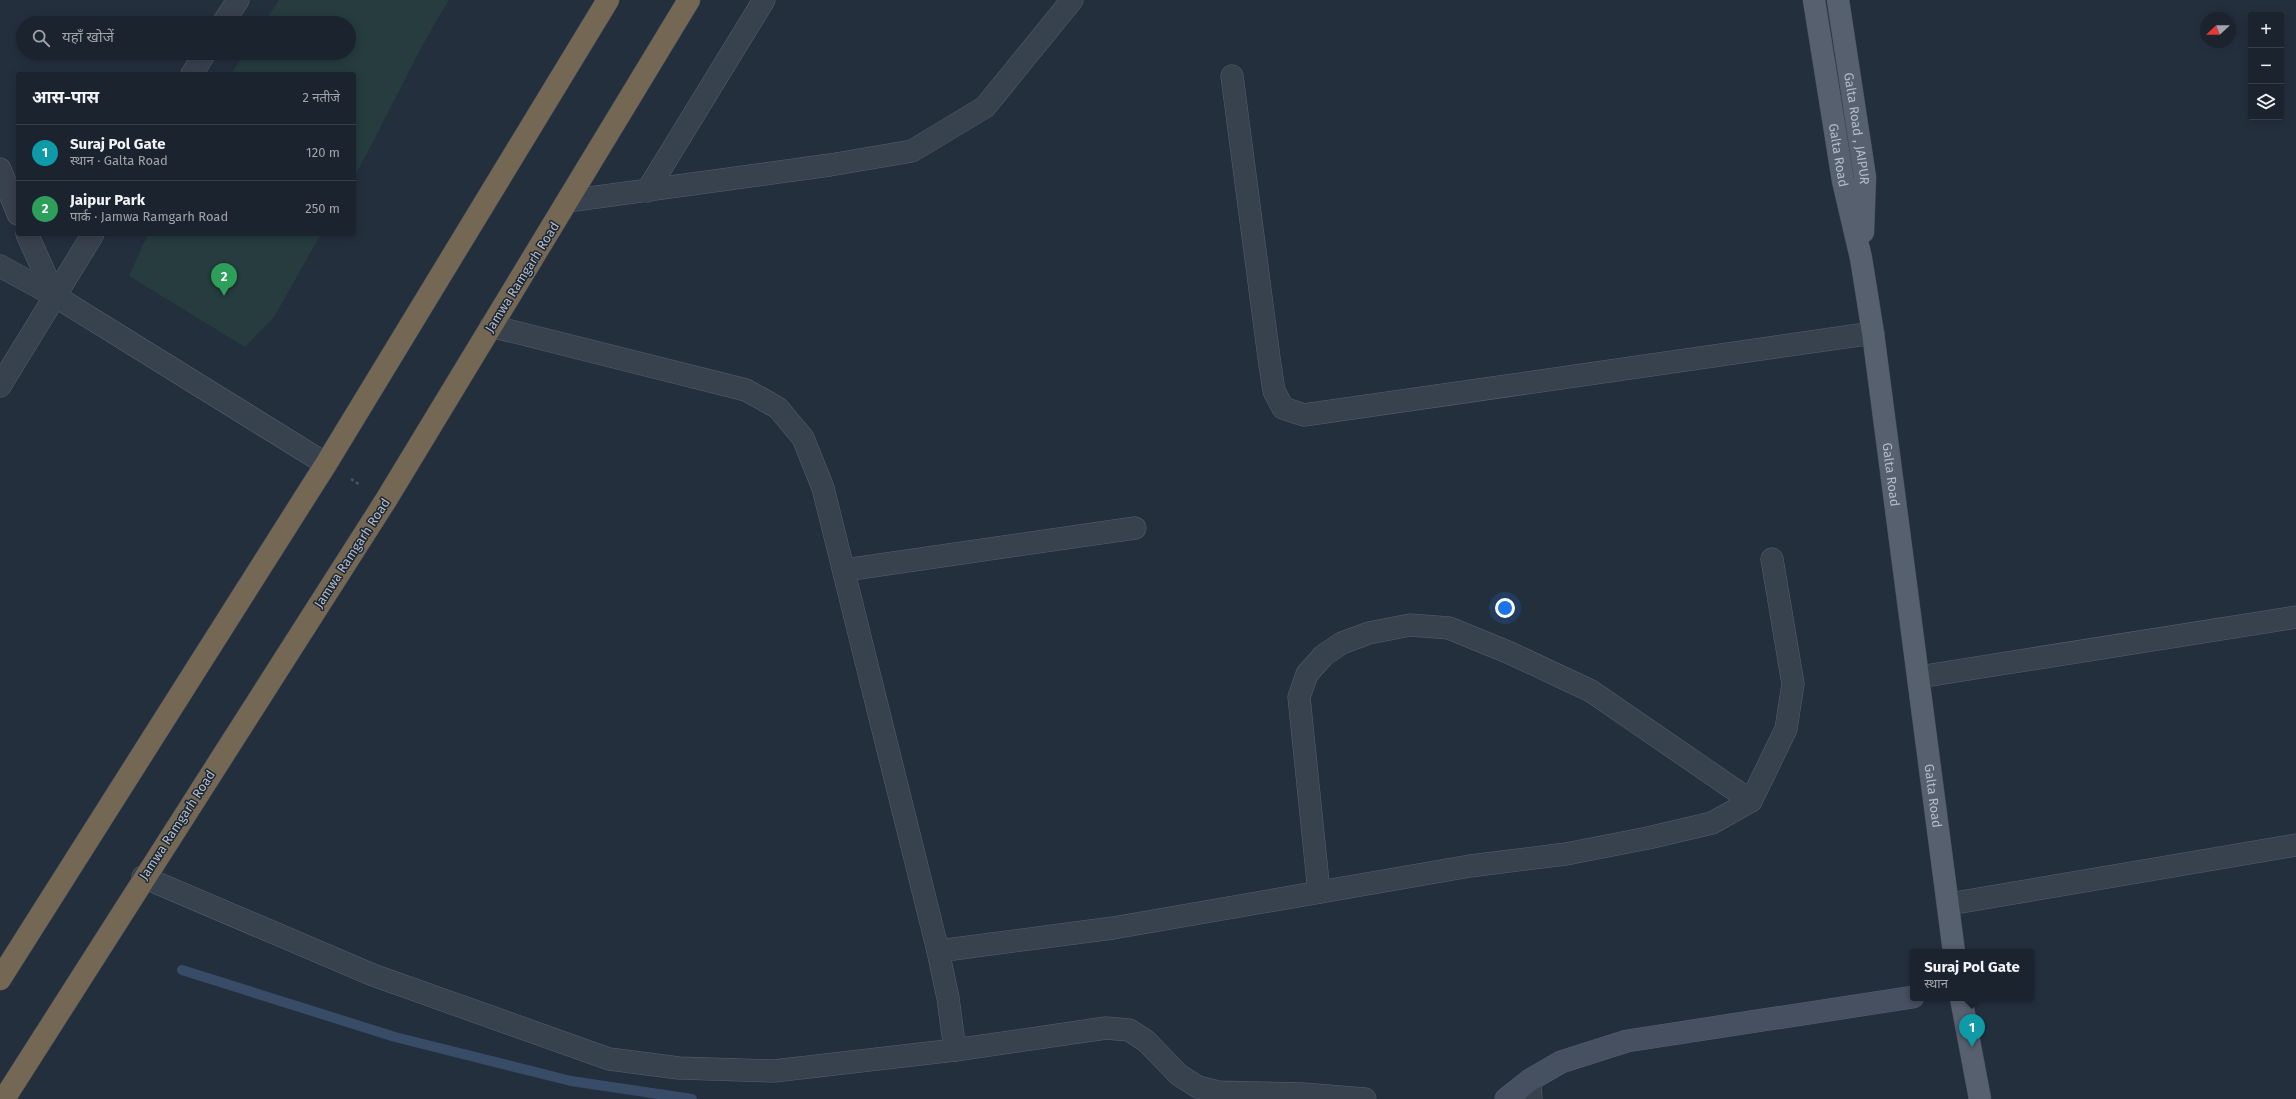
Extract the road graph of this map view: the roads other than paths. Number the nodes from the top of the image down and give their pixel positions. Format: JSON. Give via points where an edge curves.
{"nodes":[{"id":1,"x":608,"y":0,"type":"edge"},
{"id":2,"x":689,"y":0,"type":"edge"},
{"id":3,"x":764,"y":0,"type":"edge"},
{"id":4,"x":1072,"y":0,"type":"edge"},
{"id":5,"x":1814,"y":0,"type":"edge"},
{"id":6,"x":1838,"y":0,"type":"edge"},
{"id":7,"x":201,"y":60,"type":"edge"},
{"id":8,"x":193,"y":72,"type":"edge"},
{"id":9,"x":1232,"y":76,"type":"dead end"},
{"id":10,"x":0,"y":169,"type":"edge"},
{"id":11,"x":647,"y":190,"type":"junction"},
{"id":12,"x":568,"y":201,"type":"junction"},
{"id":13,"x":16,"y":209,"type":"edge"},
{"id":14,"x":28,"y":236,"type":"edge"},
{"id":15,"x":92,"y":236,"type":"edge"},
{"id":16,"x":1861,"y":258,"type":"junction"},
{"id":17,"x":0,"y":266,"type":"edge"},
{"id":18,"x":55,"y":296,"type":"junction"},
{"id":19,"x":491,"y":326,"type":"junction"},
{"id":20,"x":1873,"y":333,"type":"junction"},
{"id":21,"x":0,"y":386,"type":"edge"},
{"id":22,"x":326,"y":464,"type":"junction"},
{"id":23,"x":1135,"y":528,"type":"dead end"},
{"id":24,"x":1772,"y":559,"type":"dead end"},
{"id":25,"x":845,"y":570,"type":"junction"},
{"id":26,"x":2296,"y":617,"type":"edge"},
{"id":27,"x":1919,"y":677,"type":"junction"},
{"id":28,"x":1751,"y":801,"type":"junction"},
{"id":29,"x":2296,"y":845,"type":"edge"},
{"id":30,"x":143,"y":877,"type":"junction"},
{"id":31,"x":1319,"y":892,"type":"junction"},
{"id":32,"x":1950,"y":904,"type":"junction"},
{"id":33,"x":1954,"y":949,"type":"edge"},
{"id":34,"x":938,"y":951,"type":"junction"},
{"id":35,"x":0,"y":979,"type":"edge"},
{"id":36,"x":1910,"y":997,"type":"edge"},
{"id":37,"x":1962,"y":1001,"type":"edge"},
{"id":38,"x":955,"y":1050,"type":"junction"},
{"id":39,"x":1531,"y":1090,"type":"edge"},
{"id":40,"x":4,"y":1099,"type":"edge"},
{"id":41,"x":1364,"y":1099,"type":"edge"},
{"id":42,"x":1506,"y":1099,"type":"edge"},
{"id":43,"x":1980,"y":1099,"type":"edge"}],
"edges":[{"from":1,"to":22,"type":"highway"},
{"from":2,"to":12,"type":"highway","name":"Jamwa Ramgarh Road"},
{"from":3,"to":11,"type":"street"},
{"from":4,"to":11,"type":"street","via":[[985,108],[912,151]]},
{"from":5,"to":16,"type":"main road","name":"Galta Road","via":[[1843,181]]},
{"from":6,"to":16,"type":"main road","name":"Galta Road , JAIPUR","via":[[1865,177]]},
{"from":7,"to":8,"type":"street"},
{"from":9,"to":20,"type":"street","via":[[1274,391],[1283,408],[1304,415]]},
{"from":10,"to":13,"type":"street"},
{"from":11,"to":12,"type":"street"},
{"from":12,"to":19,"type":"highway","name":"Jamwa Ramgarh Road"},
{"from":14,"to":18,"type":"street"},
{"from":15,"to":18,"type":"street"},
{"from":16,"to":20,"type":"main road","name":"Galta Road"},
{"from":17,"to":18,"type":"street"},
{"from":18,"to":21,"type":"street"},
{"from":18,"to":22,"type":"street"},
{"from":19,"to":25,"type":"street","via":[[746,390],[778,408],[803,438],[823,488]]},
{"from":19,"to":30,"type":"highway","name":"Jamwa Ramgarh Road","via":[[386,500]]},
{"from":20,"to":27,"type":"main road","name":"Galta Road"},
{"from":22,"to":35,"type":"highway"},
{"from":23,"to":25,"type":"street"},
{"from":24,"to":28,"type":"street","via":[[1793,684],[1786,729]]},
{"from":25,"to":34,"type":"street"},
{"from":26,"to":27,"type":"street"},
{"from":27,"to":32,"type":"main road","name":"Galta Road"},
{"from":28,"to":31,"type":"street","via":[[1712,823],[1648,838],[1566,854],[1470,866]]},
{"from":28,"to":31,"type":"street","via":[[1591,691],[1510,653],[1449,628],[1410,625],[1368,633],[1342,643],[1324,655],[1307,674],[1299,697]]},
{"from":29,"to":32,"type":"street"},
{"from":30,"to":38,"type":"street","via":[[373,975],[609,1059],[679,1068],[774,1071]]},
{"from":30,"to":40,"type":"highway","name":"Jamwa Ramgarh Road"},
{"from":31,"to":34,"type":"street","via":[[1113,928]]},
{"from":32,"to":33,"type":"main road","name":"Galta Road"},
{"from":34,"to":38,"type":"street"},
{"from":36,"to":39,"type":"street","via":[[1627,1041],[1561,1062]]},
{"from":37,"to":43,"type":"main road"},
{"from":38,"to":41,"type":"street","via":[[1106,1028],[1129,1030],[1146,1041],[1179,1075],[1198,1087],[1218,1092],[1303,1094]]},
{"from":39,"to":42,"type":"street"}]}
